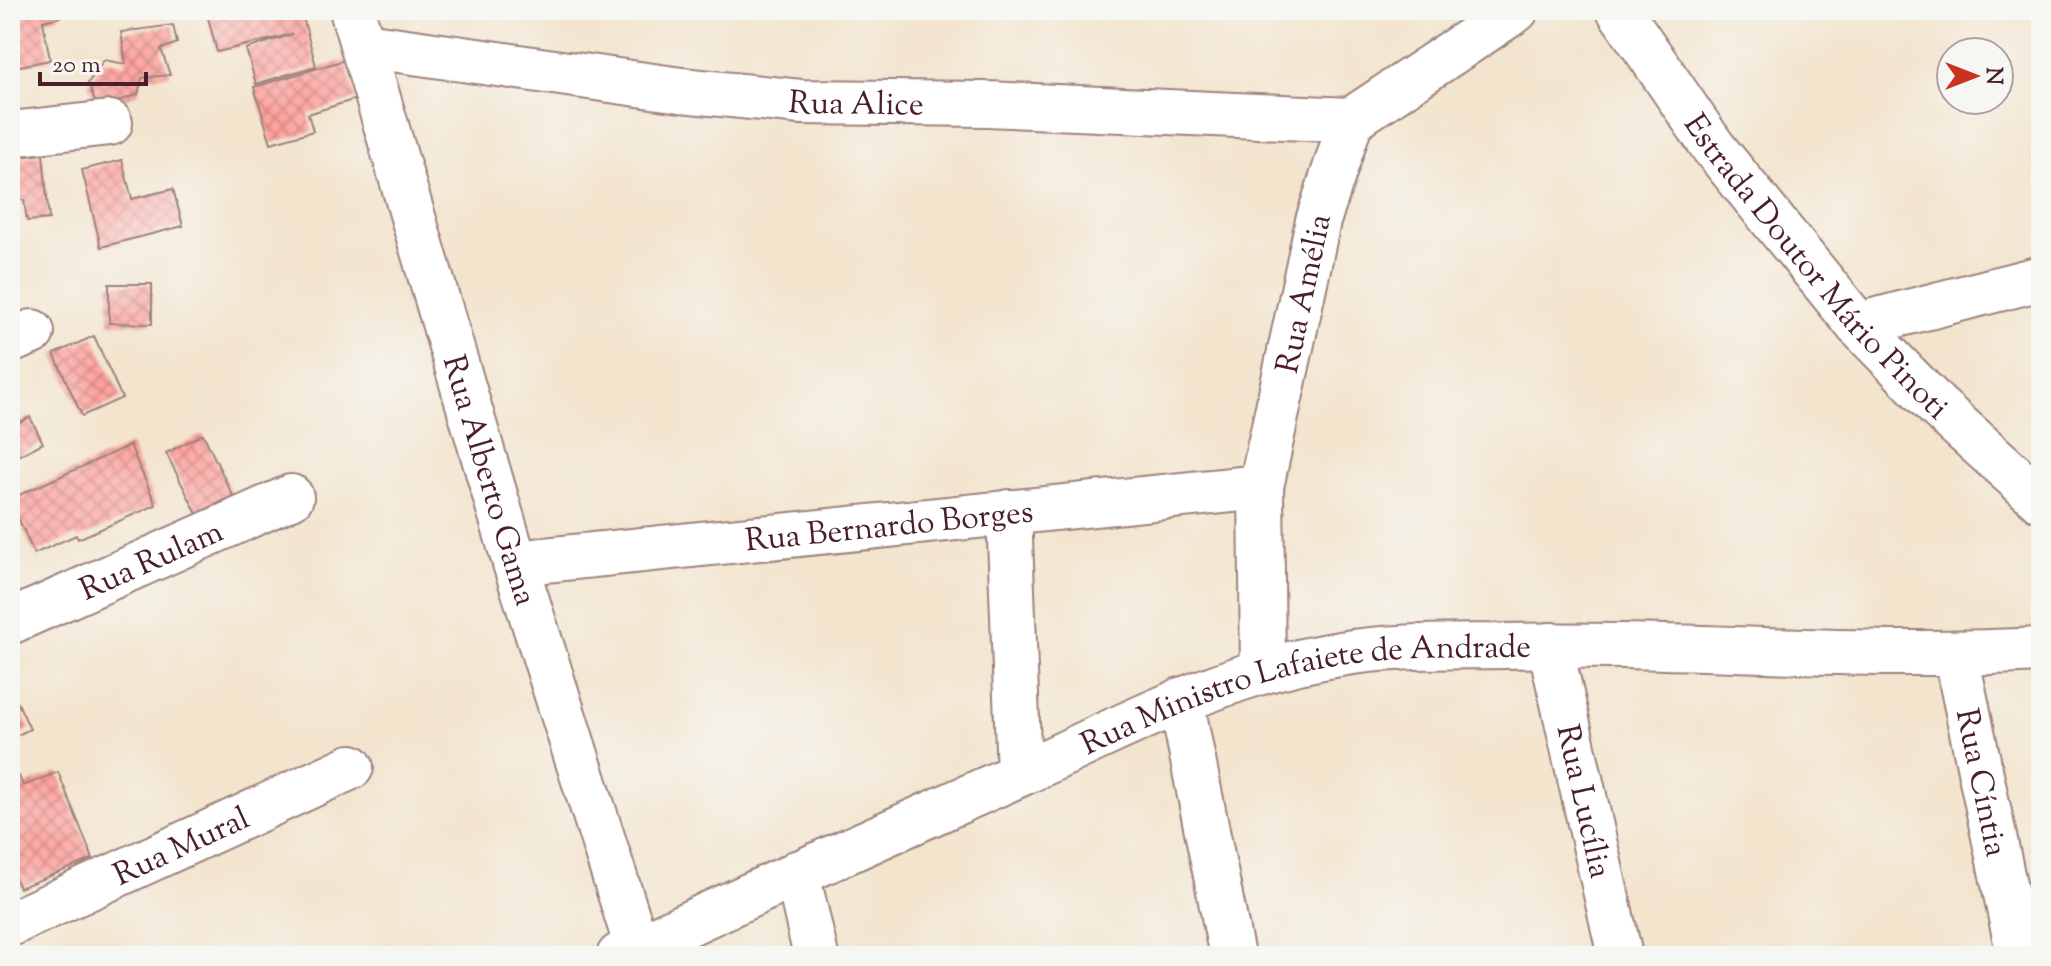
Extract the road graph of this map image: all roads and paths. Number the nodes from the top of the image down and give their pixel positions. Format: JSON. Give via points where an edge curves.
{"nodes":[{"id":1,"x":1516,"y":10,"type":"edge"},
{"id":2,"x":1619,"y":10,"type":"edge"},
{"id":3,"x":358,"y":28,"type":"edge"},
{"id":4,"x":1351,"y":120,"type":"junction"},
{"id":5,"x":110,"y":123,"type":"dead end"},
{"id":6,"x":10,"y":134,"type":"edge"},
{"id":7,"x":2041,"y":278,"type":"edge"},
{"id":8,"x":1858,"y":325,"type":"junction"},
{"id":9,"x":1261,"y":487,"type":"junction"},
{"id":10,"x":291,"y":497,"type":"dead end"},
{"id":11,"x":2041,"y":500,"type":"edge"},
{"id":12,"x":1009,"y":512,"type":"junction"},
{"id":13,"x":515,"y":563,"type":"junction"},
{"id":14,"x":10,"y":622,"type":"edge"},
{"id":15,"x":1550,"y":645,"type":"junction"},
{"id":16,"x":2041,"y":650,"type":"edge"},
{"id":17,"x":1956,"y":655,"type":"junction"},
{"id":18,"x":1263,"y":669,"type":"junction"},
{"id":19,"x":1181,"y":700,"type":"junction"},
{"id":20,"x":351,"y":767,"type":"dead end"},
{"id":21,"x":1019,"y":774,"type":"junction"},
{"id":22,"x":797,"y":873,"type":"junction"},
{"id":23,"x":10,"y":924,"type":"edge"},
{"id":24,"x":628,"y":952,"type":"edge"},
{"id":25,"x":816,"y":956,"type":"edge"},
{"id":26,"x":1232,"y":956,"type":"edge"},
{"id":27,"x":1620,"y":956,"type":"edge"},
{"id":28,"x":2019,"y":956,"type":"edge"}],
"edges":[{"from":1,"to":4,"type":"street"},
{"from":2,"to":8,"type":"street","name":"Estrada Doutor Mário Pinoti","via":[[1713,147]]},
{"from":3,"to":4,"type":"street","name":"Rua Alice","via":[[681,90],[801,102],[987,104]]},
{"from":3,"to":13,"type":"street","name":"Rua Alberto Gama"},
{"from":4,"to":9,"type":"street","name":"Rua Amélia","via":[[1318,221]]},
{"from":5,"to":6,"type":"street"},
{"from":7,"to":8,"type":"street"},
{"from":8,"to":11,"type":"street","name":"Estrada Doutor Mário Pinoti"},
{"from":9,"to":12,"type":"street","name":"Rua Bernardo Borges"},
{"from":9,"to":18,"type":"street","name":"Rua Amélia"},
{"from":10,"to":14,"type":"street","name":"Rua Rulam"},
{"from":12,"to":13,"type":"street","name":"Rua Bernardo Borges"},
{"from":12,"to":21,"type":"street"},
{"from":13,"to":24,"type":"street","name":"Rua Alberto Gama"},
{"from":15,"to":17,"type":"street","name":"Rua Ministro Lafaiete de Andrade"},
{"from":15,"to":18,"type":"street","name":"Rua Ministro Lafaiete de Andrade","via":[[1343,653]]},
{"from":15,"to":27,"type":"street","name":"Rua Lucília"},
{"from":16,"to":17,"type":"street","name":"Rua Ministro Lafaiete de Andrade"},
{"from":17,"to":28,"type":"street","name":"Rua Cíntia"},
{"from":18,"to":19,"type":"street","name":"Rua Ministro Lafaiete de Andrade"},
{"from":19,"to":21,"type":"street","name":"Rua Ministro Lafaiete de Andrade"},
{"from":19,"to":26,"type":"street"},
{"from":20,"to":23,"type":"street","name":"Rua Mural"},
{"from":21,"to":22,"type":"street","name":"Rua Ministro Lafaiete de Andrade"},
{"from":22,"to":24,"type":"street","name":"Rua Ministro Lafaiete de Andrade"},
{"from":22,"to":25,"type":"street"}]}
